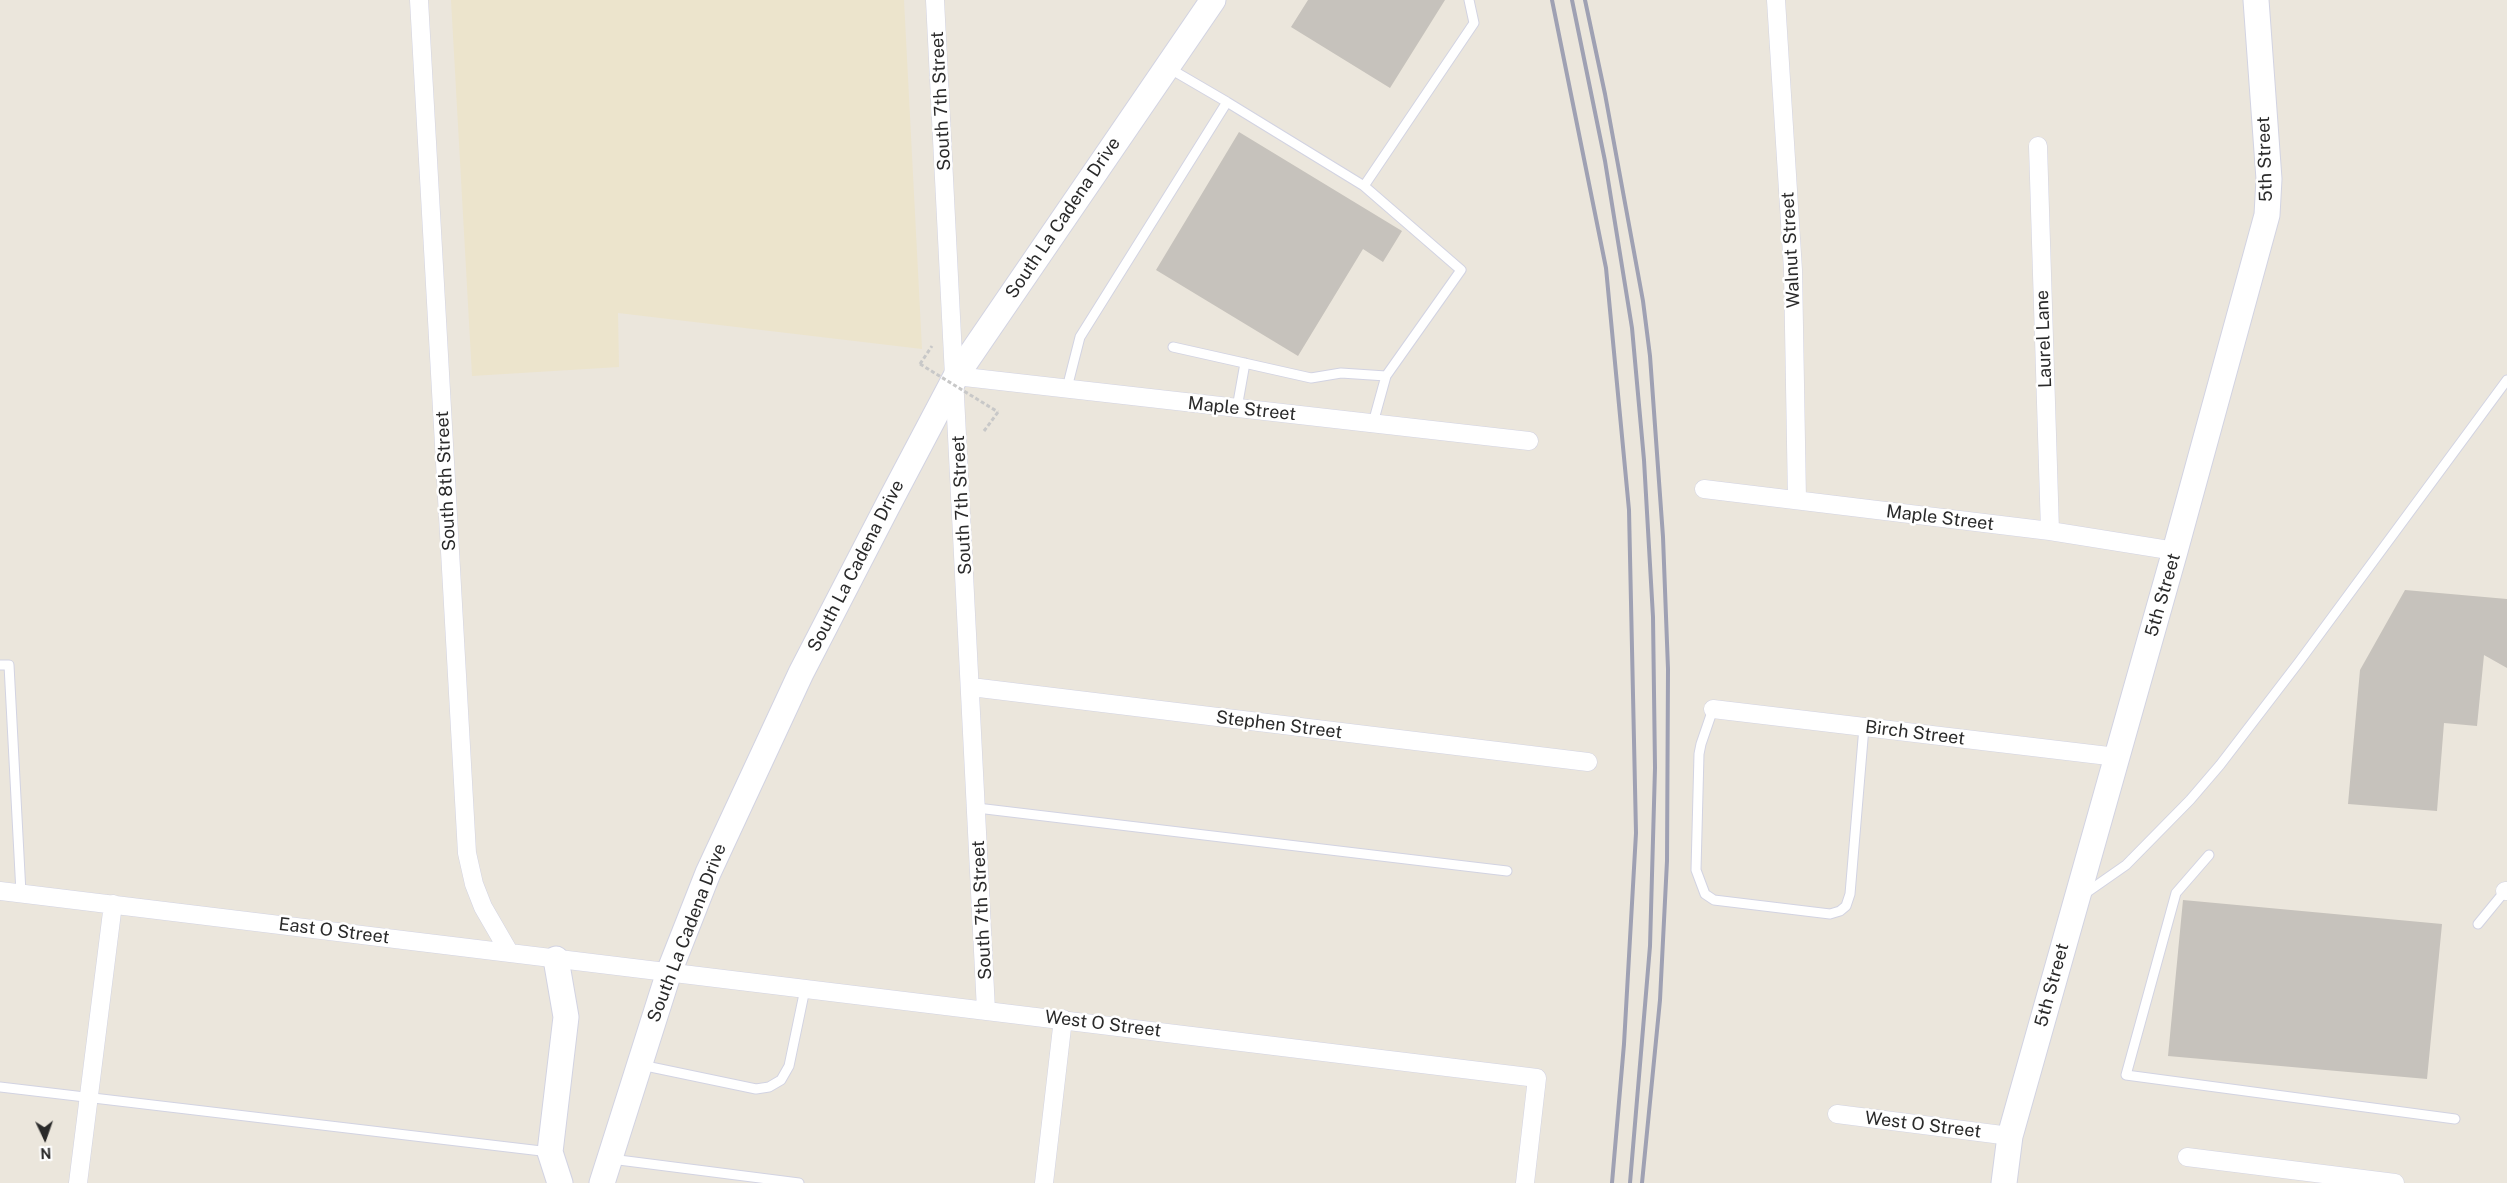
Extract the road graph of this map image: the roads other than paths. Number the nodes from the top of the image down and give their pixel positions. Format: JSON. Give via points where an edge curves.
{"nodes":[{"id":1,"x":419,"y":0,"type":"edge"},
{"id":2,"x":935,"y":0,"type":"edge"},
{"id":3,"x":1213,"y":0,"type":"edge"},
{"id":4,"x":1469,"y":0,"type":"edge"},
{"id":5,"x":1776,"y":0,"type":"edge"},
{"id":6,"x":2256,"y":0,"type":"edge"},
{"id":7,"x":1167,"y":67,"type":"junction"},
{"id":8,"x":1228,"y":102,"type":"junction"},
{"id":9,"x":2038,"y":146,"type":"dead end"},
{"id":10,"x":1364,"y":186,"type":"junction"},
{"id":11,"x":1173,"y":347,"type":"dead end"},
{"id":12,"x":1245,"y":364,"type":"junction"},
{"id":13,"x":956,"y":376,"type":"junction"},
{"id":14,"x":1386,"y":376,"type":"junction"},
{"id":15,"x":2507,"y":380,"type":"edge"},
{"id":16,"x":1067,"y":388,"type":"junction"},
{"id":17,"x":1236,"y":408,"type":"junction"},
{"id":18,"x":1373,"y":423,"type":"junction"},
{"id":19,"x":1529,"y":441,"type":"dead end"},
{"id":20,"x":1704,"y":489,"type":"dead end"},
{"id":21,"x":1797,"y":500,"type":"junction"},
{"id":22,"x":2050,"y":531,"type":"junction"},
{"id":23,"x":2175,"y":551,"type":"junction"},
{"id":24,"x":0,"y":665,"type":"edge"},
{"id":25,"x":971,"y":687,"type":"junction"},
{"id":26,"x":1713,"y":709,"type":"joint"},
{"id":27,"x":1864,"y":727,"type":"junction"},
{"id":28,"x":2117,"y":757,"type":"junction"},
{"id":29,"x":1588,"y":762,"type":"dead end"},
{"id":30,"x":977,"y":808,"type":"junction"},
{"id":31,"x":2210,"y":855,"type":"dead end"},
{"id":32,"x":1507,"y":871,"type":"dead end"},
{"id":33,"x":0,"y":891,"type":"edge"},
{"id":34,"x":2506,"y":891,"type":"edge"},
{"id":35,"x":22,"y":893,"type":"junction"},
{"id":36,"x":2075,"y":901,"type":"junction"},
{"id":37,"x":113,"y":904,"type":"junction"},
{"id":38,"x":2478,"y":924,"type":"dead end"},
{"id":39,"x":509,"y":952,"type":"junction"},
{"id":40,"x":556,"y":959,"type":"junction"},
{"id":41,"x":669,"y":972,"type":"junction"},
{"id":42,"x":805,"y":989,"type":"junction"},
{"id":43,"x":986,"y":1010,"type":"junction"},
{"id":44,"x":1063,"y":1020,"type":"junction"},
{"id":45,"x":639,"y":1064,"type":"junction"},
{"id":46,"x":0,"y":1086,"type":"edge"},
{"id":47,"x":89,"y":1098,"type":"junction"},
{"id":48,"x":1837,"y":1114,"type":"dead end"},
{"id":49,"x":2455,"y":1119,"type":"dead end"},
{"id":50,"x":2010,"y":1136,"type":"junction"},
{"id":51,"x":550,"y":1152,"type":"junction"},
{"id":52,"x":2187,"y":1157,"type":"dead end"},
{"id":53,"x":609,"y":1158,"type":"junction"},
{"id":54,"x":78,"y":1183,"type":"edge"},
{"id":55,"x":560,"y":1183,"type":"edge"},
{"id":56,"x":602,"y":1183,"type":"edge"},
{"id":57,"x":799,"y":1183,"type":"edge"},
{"id":58,"x":1044,"y":1183,"type":"edge"},
{"id":59,"x":1525,"y":1183,"type":"edge"},
{"id":60,"x":2004,"y":1183,"type":"edge"},
{"id":61,"x":2395,"y":1183,"type":"edge"}],
"edges":[{"from":1,"to":39,"type":"street","name":"South 8th Street","via":[[467,853],[483,908]]},
{"from":2,"to":13,"type":"street","name":"South 7th Street"},
{"from":3,"to":7,"type":"main road","name":"South La Cadena Drive"},
{"from":4,"to":10,"type":"lane","via":[[1474,22]]},
{"from":5,"to":21,"type":"street","name":"Walnut Street","via":[[1793,270]]},
{"from":6,"to":23,"type":"main road","name":"5th Street","via":[[2269,179],[2266,215]]},
{"from":7,"to":8,"type":"lane"},
{"from":7,"to":13,"type":"main road","name":"South La Cadena Drive"},
{"from":8,"to":10,"type":"lane"},
{"from":8,"to":16,"type":"lane","via":[[1080,337]]},
{"from":9,"to":22,"type":"street","name":"Laurel Lane"},
{"from":10,"to":14,"type":"lane","via":[[1461,270]]},
{"from":11,"to":12,"type":"lane"},
{"from":12,"to":14,"type":"lane","via":[[1311,378],[1341,373]]},
{"from":12,"to":17,"type":"lane"},
{"from":13,"to":16,"type":"street","name":"Maple Street"},
{"from":13,"to":25,"type":"street","name":"South 7th Street"},
{"from":13,"to":41,"type":"main road","name":"South La Cadena Drive","via":[[793,690],[729,824]]},
{"from":14,"to":18,"type":"lane"},
{"from":15,"to":36,"type":"lane","via":[[2220,766],[2126,865]]},
{"from":16,"to":17,"type":"street","name":"Maple Street"},
{"from":17,"to":18,"type":"street","name":"Maple Street"},
{"from":18,"to":19,"type":"street","name":"Maple Street"},
{"from":20,"to":21,"type":"street","name":"Maple Street"},
{"from":21,"to":22,"type":"street","name":"Maple Street"},
{"from":22,"to":23,"type":"street","name":"Maple Street"},
{"from":23,"to":28,"type":"main road","name":"5th Street"},
{"from":24,"to":35,"type":"lane","via":[[9,665]]},
{"from":25,"to":29,"type":"street","name":"Stephen Street"},
{"from":25,"to":30,"type":"street","name":"South 7th Street"},
{"from":26,"to":27,"type":"street","name":"Birch Street"},
{"from":26,"to":27,"type":"lane","via":[[1699,754],[1696,870],[1705,894],[1714,900],[1830,914],[1846,906],[1850,894]]},
{"from":27,"to":28,"type":"street","name":"Birch Street"},
{"from":28,"to":36,"type":"main road","name":"5th Street"},
{"from":30,"to":32,"type":"lane"},
{"from":30,"to":43,"type":"street","name":"South 7th Street"},
{"from":31,"to":49,"type":"lane","via":[[2176,893],[2126,1075]]},
{"from":33,"to":35,"type":"street","name":"East O Street"},
{"from":34,"to":38,"type":"lane"},
{"from":35,"to":37,"type":"street","name":"East O Street"},
{"from":36,"to":50,"type":"main road","name":"5th Street"},
{"from":37,"to":39,"type":"street","name":"East O Street"},
{"from":37,"to":47,"type":"street"},
{"from":39,"to":40,"type":"street","name":"East O Street"},
{"from":40,"to":41,"type":"street","name":"East O Street"},
{"from":40,"to":51,"type":"main road","via":[[566,1018]]},
{"from":41,"to":42,"type":"street","name":"West O Street"},
{"from":41,"to":45,"type":"main road","name":"South La Cadena Drive"},
{"from":42,"to":43,"type":"street","name":"West O Street"},
{"from":42,"to":45,"type":"lane","via":[[789,1066],[781,1080],[769,1087],[756,1089]]},
{"from":43,"to":44,"type":"street","name":"West O Street"},
{"from":44,"to":58,"type":"street"},
{"from":44,"to":59,"type":"street","name":"West O Street","via":[[1538,1078]]},
{"from":45,"to":53,"type":"main road","name":"South La Cadena Drive"},
{"from":46,"to":47,"type":"lane"},
{"from":47,"to":51,"type":"lane"},
{"from":47,"to":54,"type":"street"},
{"from":48,"to":50,"type":"street","name":"West O Street"},
{"from":50,"to":60,"type":"main road","name":"5th Street"},
{"from":51,"to":55,"type":"main road"},
{"from":52,"to":61,"type":"street"},
{"from":53,"to":56,"type":"main road","name":"South La Cadena Drive"},
{"from":53,"to":57,"type":"lane"}]}
